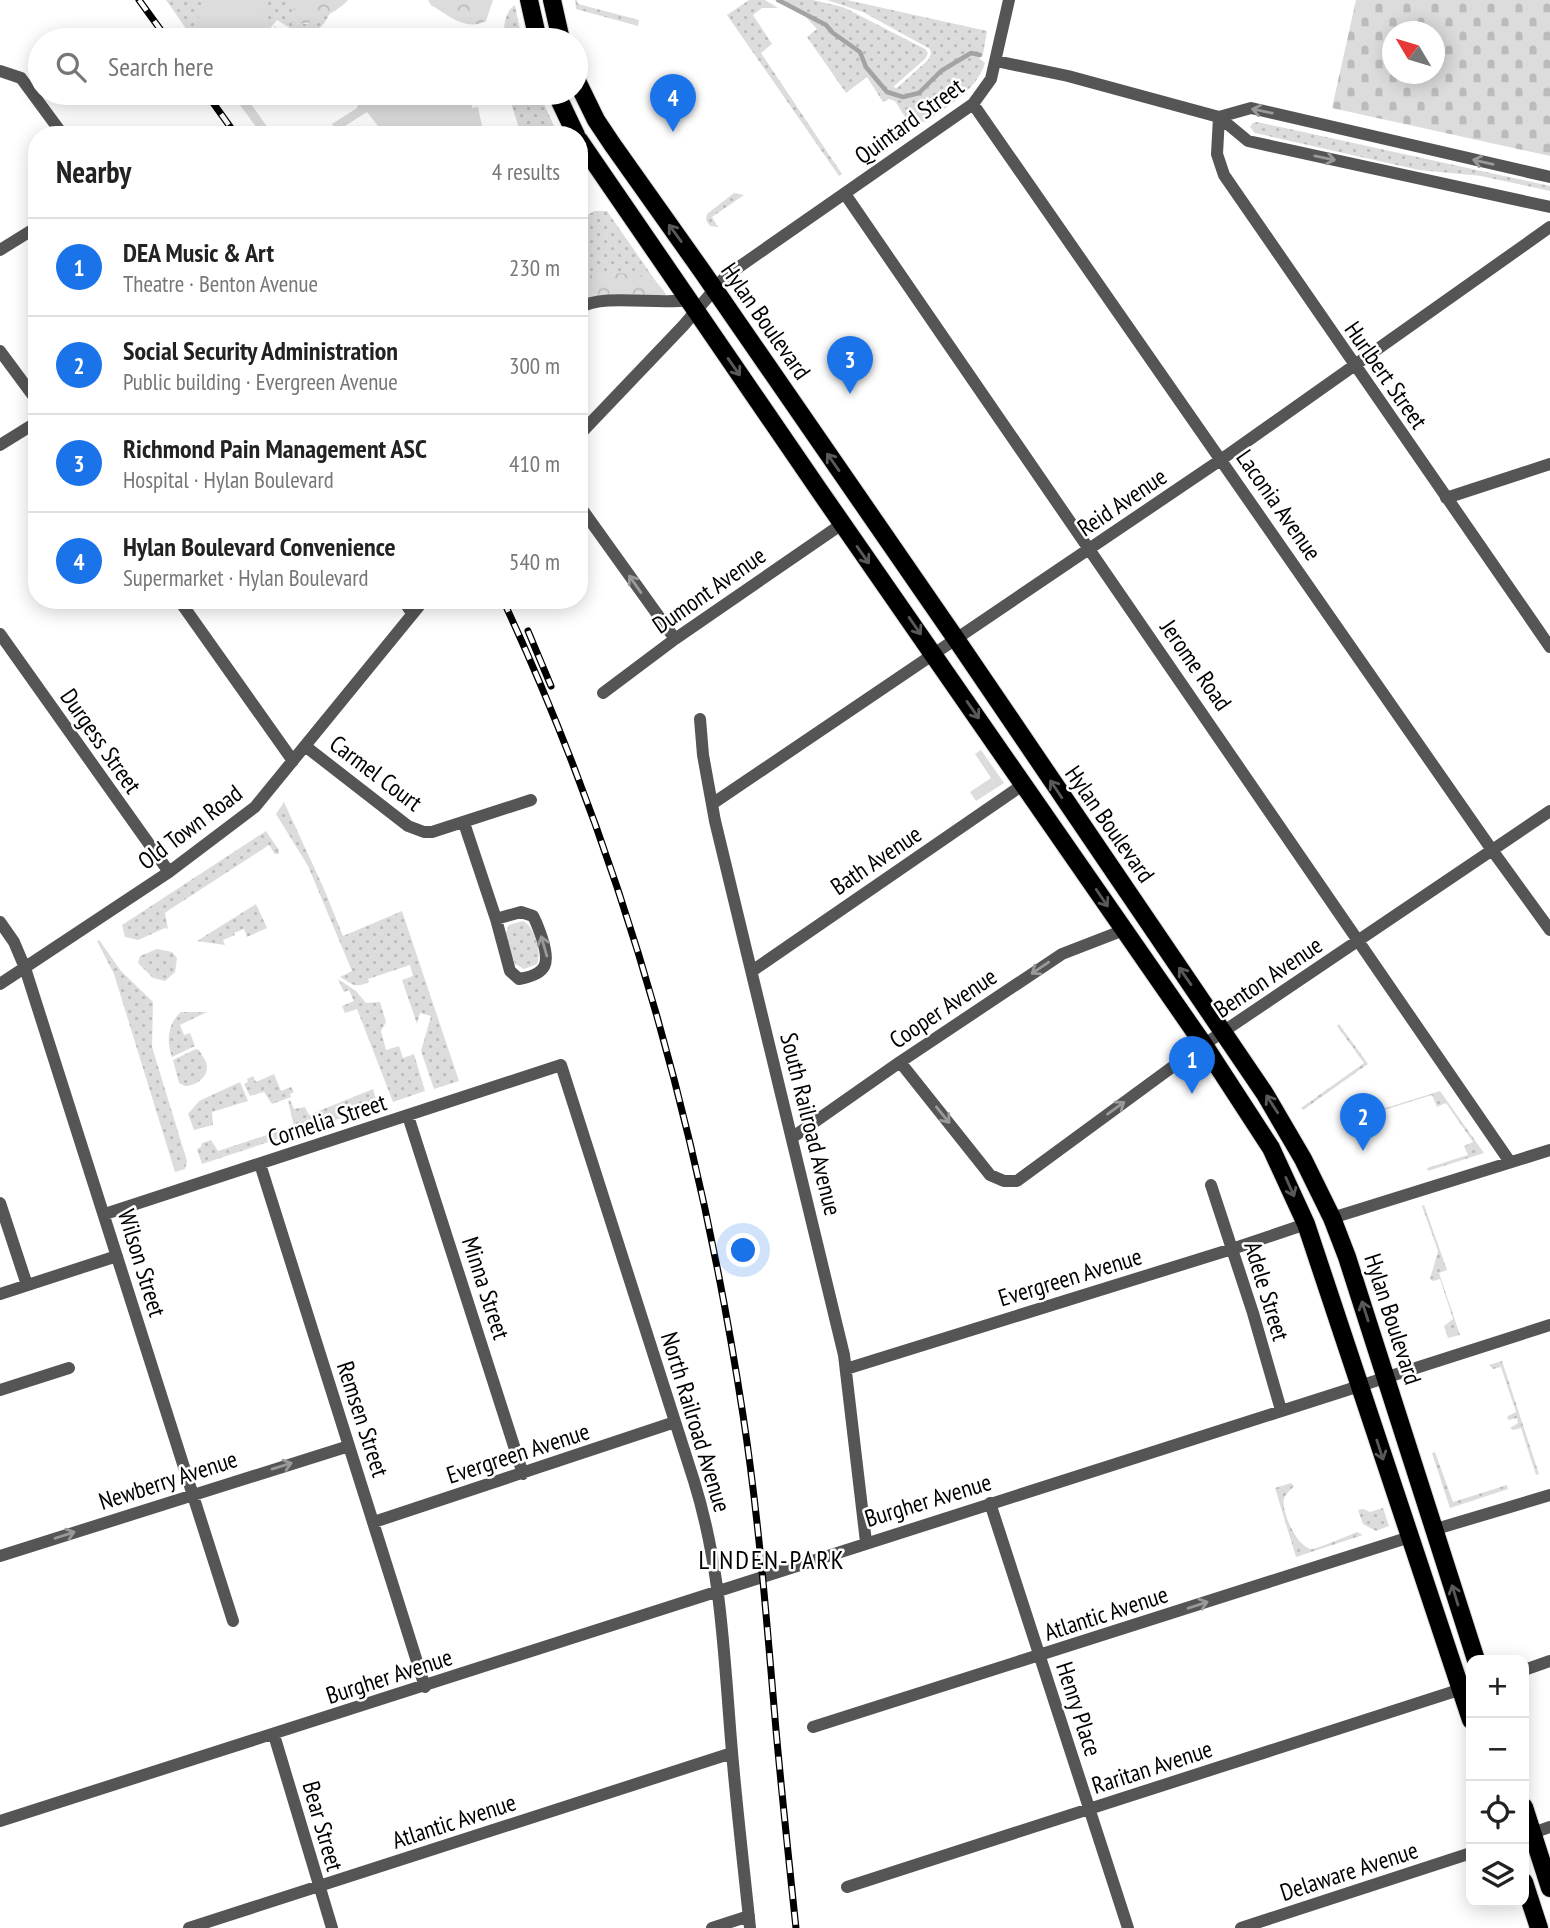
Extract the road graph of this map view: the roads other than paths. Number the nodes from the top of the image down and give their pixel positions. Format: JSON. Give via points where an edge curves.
{"nodes":[{"id":1,"x":529,"y":0,"type":"edge"},
{"id":2,"x":552,"y":0,"type":"edge"},
{"id":3,"x":1010,"y":0,"type":"edge"},
{"id":4,"x":535,"y":28,"type":"edge"},
{"id":5,"x":558,"y":28,"type":"edge"},
{"id":6,"x":996,"y":61,"type":"junction"},
{"id":7,"x":0,"y":71,"type":"edge"},
{"id":8,"x":28,"y":88,"type":"edge"},
{"id":9,"x":588,"y":102,"type":"edge"},
{"id":10,"x":973,"y":104,"type":"junction"},
{"id":11,"x":41,"y":105,"type":"edge"},
{"id":12,"x":562,"y":105,"type":"edge"},
{"id":13,"x":1219,"y":117,"type":"junction"},
{"id":14,"x":56,"y":126,"type":"edge"},
{"id":15,"x":572,"y":126,"type":"edge"},
{"id":16,"x":588,"y":153,"type":"edge"},
{"id":17,"x":1550,"y":177,"type":"edge"},
{"id":18,"x":845,"y":194,"type":"junction"},
{"id":19,"x":1550,"y":207,"type":"edge"},
{"id":20,"x":1550,"y":227,"type":"edge"},
{"id":21,"x":28,"y":233,"type":"edge"},
{"id":22,"x":0,"y":250,"type":"edge"},
{"id":23,"x":714,"y":289,"type":"junction"},
{"id":24,"x":588,"y":304,"type":"edge"},
{"id":25,"x":692,"y":305,"type":"junction"},
{"id":26,"x":0,"y":351,"type":"edge"},
{"id":27,"x":1354,"y":367,"type":"junction"},
{"id":28,"x":28,"y":389,"type":"edge"},
{"id":29,"x":588,"y":425,"type":"edge"},
{"id":30,"x":28,"y":428,"type":"edge"},
{"id":31,"x":0,"y":445,"type":"edge"},
{"id":32,"x":1222,"y":459,"type":"junction"},
{"id":33,"x":1550,"y":464,"type":"edge"},
{"id":34,"x":1446,"y":498,"type":"junction"},
{"id":35,"x":588,"y":518,"type":"edge"},
{"id":36,"x":842,"y":524,"type":"junction"},
{"id":37,"x":1090,"y":549,"type":"junction"},
{"id":38,"x":185,"y":609,"type":"edge"},
{"id":39,"x":409,"y":609,"type":"edge"},
{"id":40,"x":416,"y":609,"type":"edge"},
{"id":41,"x":412,"y":613,"type":"junction"},
{"id":42,"x":0,"y":634,"type":"edge"},
{"id":43,"x":675,"y":639,"type":"junction"},
{"id":44,"x":956,"y":639,"type":"junction"},
{"id":45,"x":1547,"y":639,"type":"edge"},
{"id":46,"x":934,"y":654,"type":"junction"},
{"id":47,"x":603,"y":692,"type":"dead end"},
{"id":48,"x":700,"y":719,"type":"dead end"},
{"id":49,"x":305,"y":746,"type":"junction"},
{"id":50,"x":293,"y":761,"type":"junction"},
{"id":51,"x":1024,"y":784,"type":"junction"},
{"id":52,"x":531,"y":800,"type":"dead end"},
{"id":53,"x":712,"y":804,"type":"junction"},
{"id":54,"x":1550,"y":811,"type":"edge"},
{"id":55,"x":464,"y":823,"type":"junction"},
{"id":56,"x":1492,"y":850,"type":"junction"},
{"id":57,"x":169,"y":872,"type":"junction"},
{"id":58,"x":496,"y":919,"type":"junction"},
{"id":59,"x":0,"y":922,"type":"edge"},
{"id":60,"x":1124,"y":930,"type":"junction"},
{"id":61,"x":1550,"y":930,"type":"edge"},
{"id":62,"x":1359,"y":940,"type":"junction"},
{"id":63,"x":24,"y":968,"type":"junction"},
{"id":64,"x":752,"y":971,"type":"junction"},
{"id":65,"x":0,"y":984,"type":"edge"},
{"id":66,"x":1224,"y":1032,"type":"junction"},
{"id":67,"x":1204,"y":1045,"type":"junction"},
{"id":68,"x":900,"y":1062,"type":"junction"},
{"id":69,"x":561,"y":1065,"type":"joint"},
{"id":70,"x":408,"y":1116,"type":"junction"},
{"id":71,"x":793,"y":1138,"type":"junction"},
{"id":72,"x":1550,"y":1150,"type":"edge"},
{"id":73,"x":1510,"y":1163,"type":"junction"},
{"id":74,"x":260,"y":1164,"type":"junction"},
{"id":75,"x":1211,"y":1185,"type":"dead end"},
{"id":76,"x":0,"y":1203,"type":"edge"},
{"id":77,"x":105,"y":1214,"type":"junction"},
{"id":78,"x":1332,"y":1218,"type":"junction"},
{"id":79,"x":1306,"y":1224,"type":"junction"},
{"id":80,"x":1233,"y":1249,"type":"junction"},
{"id":81,"x":117,"y":1256,"type":"junction"},
{"id":82,"x":27,"y":1285,"type":"junction"},
{"id":83,"x":0,"y":1294,"type":"edge"},
{"id":84,"x":1550,"y":1325,"type":"edge"},
{"id":85,"x":69,"y":1368,"type":"dead end"},
{"id":86,"x":846,"y":1368,"type":"junction"},
{"id":87,"x":1386,"y":1376,"type":"junction"},
{"id":88,"x":1359,"y":1385,"type":"junction"},
{"id":89,"x":0,"y":1390,"type":"edge"},
{"id":90,"x":1281,"y":1410,"type":"junction"},
{"id":91,"x":675,"y":1422,"type":"junction"},
{"id":92,"x":349,"y":1446,"type":"junction"},
{"id":93,"x":523,"y":1474,"type":"junction"},
{"id":94,"x":193,"y":1494,"type":"junction"},
{"id":95,"x":1550,"y":1495,"type":"edge"},
{"id":96,"x":990,"y":1503,"type":"junction"},
{"id":97,"x":374,"y":1522,"type":"junction"},
{"id":98,"x":1436,"y":1529,"type":"junction"},
{"id":99,"x":1410,"y":1537,"type":"junction"},
{"id":100,"x":866,"y":1542,"type":"junction"},
{"id":101,"x":0,"y":1556,"type":"edge"},
{"id":102,"x":719,"y":1590,"type":"junction"},
{"id":103,"x":233,"y":1621,"type":"dead end"},
{"id":104,"x":1474,"y":1655,"type":"edge"},
{"id":105,"x":1040,"y":1657,"type":"junction"},
{"id":106,"x":1550,"y":1661,"type":"edge"},
{"id":107,"x":1529,"y":1668,"type":"edge"},
{"id":108,"x":425,"y":1686,"type":"junction"},
{"id":109,"x":1466,"y":1687,"type":"edge"},
{"id":110,"x":813,"y":1727,"type":"dead end"},
{"id":111,"x":274,"y":1735,"type":"junction"},
{"id":112,"x":732,"y":1753,"type":"junction"},
{"id":113,"x":1090,"y":1810,"type":"junction"},
{"id":114,"x":0,"y":1821,"type":"edge"},
{"id":115,"x":1550,"y":1827,"type":"edge"},
{"id":116,"x":1529,"y":1834,"type":"edge"},
{"id":117,"x":1529,"y":1836,"type":"edge"},
{"id":118,"x":1466,"y":1855,"type":"edge"},
{"id":119,"x":319,"y":1886,"type":"junction"},
{"id":120,"x":847,"y":1887,"type":"dead end"},
{"id":121,"x":1550,"y":1888,"type":"edge"},
{"id":122,"x":1529,"y":1897,"type":"edge"},
{"id":123,"x":749,"y":1922,"type":"edge"},
{"id":124,"x":189,"y":1928,"type":"edge"},
{"id":125,"x":332,"y":1928,"type":"edge"},
{"id":126,"x":712,"y":1928,"type":"edge"},
{"id":127,"x":1128,"y":1928,"type":"edge"},
{"id":128,"x":1241,"y":1928,"type":"edge"},
{"id":129,"x":1539,"y":1928,"type":"edge"}],
"edges":[{"from":1,"to":4,"type":"main road"},
{"from":2,"to":5,"type":"main road"},
{"from":3,"to":6,"type":"street","name":"Quintard Street"},
{"from":6,"to":10,"type":"street","name":"Quintard Street","via":[[988,84]]},
{"from":6,"to":13,"type":"street"},
{"from":7,"to":8,"type":"street","via":[[21,78]]},
{"from":23,"to":9,"type":"main road","name":"Hylan Boulevard","one_way":true,"via":[[604,133]]},
{"from":10,"to":18,"type":"street","name":"Quintard Street"},
{"from":10,"to":32,"type":"street","name":"Laconia Avenue"},
{"from":11,"to":14,"type":"street"},
{"from":12,"to":15,"type":"main road"},
{"from":17,"to":13,"type":"street","one_way":true,"via":[[1251,108]]},
{"from":13,"to":19,"type":"street","one_way":true,"via":[[1248,141]]},
{"from":13,"to":27,"type":"street","name":"Hurlbert Street","via":[[1217,155],[1224,175]]},
{"from":16,"to":25,"type":"main road","name":"Hylan Boulevard"},
{"from":18,"to":23,"type":"street","name":"Quintard Street"},
{"from":18,"to":37,"type":"street","name":"Jerome Road"},
{"from":20,"to":27,"type":"street","name":"Reid Avenue"},
{"from":21,"to":22,"type":"street"},
{"from":23,"to":25,"type":"street"},
{"from":44,"to":23,"type":"main road","name":"Hylan Boulevard","one_way":true},
{"from":24,"to":25,"type":"street","via":[[597,301]]},
{"from":25,"to":29,"type":"street"},
{"from":25,"to":36,"type":"main road","name":"Hylan Boulevard","one_way":true},
{"from":26,"to":28,"type":"street"},
{"from":27,"to":32,"type":"street","name":"Reid Avenue"},
{"from":27,"to":34,"type":"street","name":"Hurlbert Street"},
{"from":30,"to":31,"type":"street"},
{"from":32,"to":37,"type":"street","name":"Reid Avenue"},
{"from":32,"to":56,"type":"street","name":"Laconia Avenue"},
{"from":33,"to":34,"type":"street"},
{"from":34,"to":45,"type":"street","name":"Hurlbert Street"},
{"from":43,"to":35,"type":"street","one_way":true},
{"from":36,"to":43,"type":"street","name":"Dumont Avenue"},
{"from":36,"to":46,"type":"main road","name":"Hylan Boulevard","one_way":true},
{"from":37,"to":44,"type":"street","name":"Reid Avenue"},
{"from":37,"to":62,"type":"street","name":"Jerome Road"},
{"from":38,"to":50,"type":"street"},
{"from":39,"to":41,"type":"street"},
{"from":40,"to":41,"type":"street","name":"Old Town Road"},
{"from":41,"to":49,"type":"street","name":"Old Town Road"},
{"from":42,"to":57,"type":"street","name":"Durgess Street"},
{"from":43,"to":47,"type":"street","name":"Dumont Avenue"},
{"from":44,"to":46,"type":"street","name":"Reid Avenue"},
{"from":66,"to":44,"type":"main road","name":"Hylan Boulevard","one_way":true},
{"from":46,"to":51,"type":"main road","name":"Hylan Boulevard","one_way":true},
{"from":46,"to":53,"type":"street","name":"Reid Avenue"},
{"from":48,"to":53,"type":"street","name":"South Railroad Avenue"},
{"from":49,"to":50,"type":"street","name":"Old Town Road"},
{"from":49,"to":55,"type":"street","name":"Carmel Court","via":[[408,827],[432,832]]},
{"from":50,"to":57,"type":"street","name":"Old Town Road","via":[[255,807]]},
{"from":51,"to":60,"type":"main road","name":"Hylan Boulevard","one_way":true},
{"from":51,"to":64,"type":"street","name":"Bath Avenue"},
{"from":52,"to":55,"type":"street","name":"Carmel Court"},
{"from":53,"to":64,"type":"street","name":"South Railroad Avenue"},
{"from":54,"to":56,"type":"street","name":"Benton Avenue"},
{"from":55,"to":58,"type":"street"},
{"from":56,"to":61,"type":"street","name":"Laconia Avenue"},
{"from":56,"to":62,"type":"street","name":"Benton Avenue"},
{"from":57,"to":63,"type":"street","name":"Old Town Road"},
{"from":58,"to":58,"type":"street","one_way":true,"via":[[512,975],[519,979],[540,973],[547,958],[533,916],[522,912]]},
{"from":59,"to":63,"type":"street","name":"Wilson Street"},
{"from":60,"to":67,"type":"main road","name":"Hylan Boulevard"},
{"from":60,"to":68,"type":"street","name":"Cooper Avenue","one_way":true,"via":[[1062,954]]},
{"from":62,"to":66,"type":"street","name":"Benton Avenue"},
{"from":62,"to":73,"type":"street","name":"Jerome Road"},
{"from":63,"to":65,"type":"street","name":"Old Town Road"},
{"from":63,"to":77,"type":"street","name":"Wilson Street"},
{"from":64,"to":71,"type":"street","name":"South Railroad Avenue"},
{"from":66,"to":67,"type":"street","name":"Benton Avenue"},
{"from":78,"to":66,"type":"main road","name":"Hylan Boulevard","one_way":true,"via":[[1279,1115]]},
{"from":68,"to":67,"type":"street","name":"Benton Avenue","one_way":true,"via":[[990,1175],[1011,1182]]},
{"from":67,"to":79,"type":"main road","name":"Hylan Boulevard","one_way":true,"via":[[1271,1148]]},
{"from":68,"to":71,"type":"street","name":"Cooper Avenue"},
{"from":69,"to":70,"type":"street","name":"Cornelia Street"},
{"from":69,"to":91,"type":"street","name":"North Railroad Avenue"},
{"from":70,"to":74,"type":"street","name":"Cornelia Street"},
{"from":70,"to":93,"type":"street","name":"Minna Street"},
{"from":71,"to":86,"type":"street","name":"South Railroad Avenue"},
{"from":72,"to":73,"type":"street"},
{"from":73,"to":78,"type":"street"},
{"from":74,"to":77,"type":"street","name":"Cornelia Street"},
{"from":74,"to":92,"type":"street","name":"Remsen Street"},
{"from":75,"to":80,"type":"street","name":"Adele Street"},
{"from":76,"to":82,"type":"street"},
{"from":77,"to":81,"type":"street","name":"Wilson Street"},
{"from":87,"to":78,"type":"main road","name":"Hylan Boulevard","one_way":true},
{"from":79,"to":80,"type":"street","name":"Evergreen Avenue"},
{"from":79,"to":88,"type":"main road","name":"Hylan Boulevard"},
{"from":80,"to":86,"type":"street","name":"Evergreen Avenue"},
{"from":80,"to":90,"type":"street","name":"Adele Street"},
{"from":81,"to":82,"type":"street"},
{"from":81,"to":94,"type":"street","name":"Wilson Street"},
{"from":82,"to":83,"type":"street"},
{"from":84,"to":87,"type":"street","name":"Burgher Avenue"},
{"from":85,"to":89,"type":"street"},
{"from":86,"to":100,"type":"street","name":"South Railroad Avenue"},
{"from":87,"to":88,"type":"street","name":"Burgher Avenue"},
{"from":87,"to":98,"type":"main road","name":"Hylan Boulevard"},
{"from":88,"to":90,"type":"street","name":"Burgher Avenue"},
{"from":88,"to":99,"type":"main road","name":"Hylan Boulevard","one_way":true},
{"from":90,"to":96,"type":"street","name":"Burgher Avenue"},
{"from":91,"to":93,"type":"street","name":"Evergreen Avenue"},
{"from":91,"to":102,"type":"street","name":"North Railroad Avenue","via":[[705,1519]]},
{"from":94,"to":92,"type":"street","name":"Newberry Avenue","one_way":true},
{"from":92,"to":97,"type":"street","name":"Remsen Street"},
{"from":93,"to":97,"type":"street","name":"Evergreen Avenue"},
{"from":101,"to":94,"type":"street","name":"Newberry Avenue","one_way":true},
{"from":94,"to":103,"type":"street","name":"Wilson Street"},
{"from":95,"to":98,"type":"street"},
{"from":96,"to":100,"type":"street","name":"Burgher Avenue"},
{"from":96,"to":105,"type":"street","name":"Henry Place"},
{"from":97,"to":108,"type":"street","name":"Remsen Street"},
{"from":104,"to":98,"type":"main road","name":"Hylan Boulevard","one_way":true},
{"from":105,"to":99,"type":"street","name":"Atlantic Avenue","one_way":true},
{"from":99,"to":109,"type":"main road","name":"Hylan Boulevard"},
{"from":100,"to":102,"type":"street","name":"Burgher Avenue"},
{"from":102,"to":108,"type":"street","name":"Burgher Avenue"},
{"from":102,"to":112,"type":"street","name":"North Railroad Avenue"},
{"from":105,"to":110,"type":"street","name":"Atlantic Avenue"},
{"from":105,"to":113,"type":"street","name":"Henry Place"},
{"from":106,"to":107,"type":"street"},
{"from":108,"to":111,"type":"street","name":"Burgher Avenue"},
{"from":109,"to":113,"type":"street","name":"Raritan Avenue"},
{"from":111,"to":114,"type":"street","name":"Burgher Avenue"},
{"from":111,"to":119,"type":"street","name":"Bear Street"},
{"from":112,"to":119,"type":"street","name":"Atlantic Avenue"},
{"from":112,"to":123,"type":"street","name":"North Railroad Avenue"},
{"from":113,"to":120,"type":"street","name":"Raritan Avenue"},
{"from":113,"to":127,"type":"street","name":"Henry Place"},
{"from":115,"to":116,"type":"street"},
{"from":117,"to":121,"type":"main road"},
{"from":118,"to":128,"type":"street","name":"Delaware Avenue"},
{"from":119,"to":124,"type":"street","name":"Atlantic Avenue"},
{"from":119,"to":125,"type":"street","name":"Bear Street"},
{"from":122,"to":129,"type":"main road"},
{"from":123,"to":126,"type":"street"}]}
